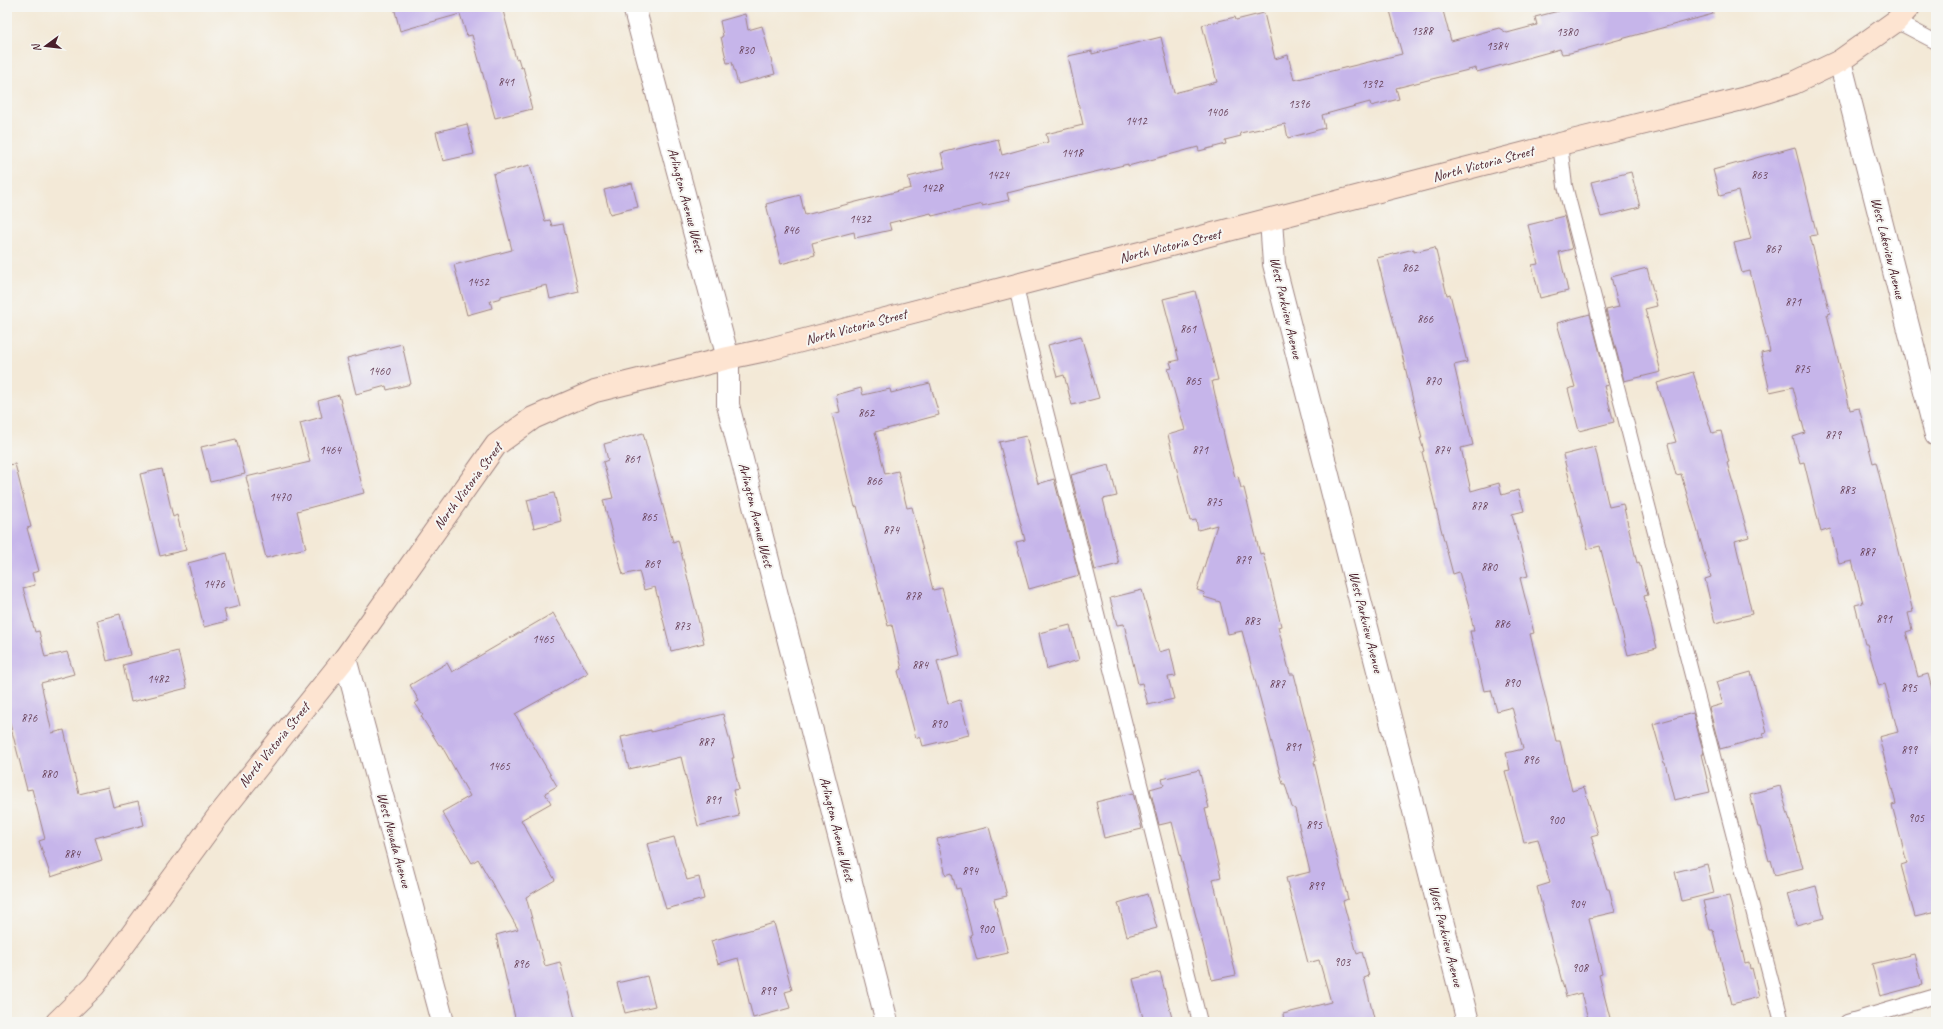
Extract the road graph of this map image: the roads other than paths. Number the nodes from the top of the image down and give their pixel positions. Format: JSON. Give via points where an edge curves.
{"nodes":[{"id":1,"x":634,"y":7,"type":"edge"},
{"id":2,"x":1903,"y":14,"type":"edge"},
{"id":3,"x":1936,"y":42,"type":"edge"},
{"id":4,"x":1840,"y":61,"type":"junction"},
{"id":5,"x":1560,"y":144,"type":"junction"},
{"id":6,"x":1271,"y":220,"type":"junction"},
{"id":7,"x":1016,"y":285,"type":"junction"},
{"id":8,"x":728,"y":358,"type":"junction"},
{"id":9,"x":1936,"y":435,"type":"edge"},
{"id":10,"x":345,"y":658,"type":"junction"},
{"id":11,"x":1936,"y":996,"type":"edge"},
{"id":12,"x":57,"y":1022,"type":"edge"},
{"id":13,"x":443,"y":1022,"type":"edge"},
{"id":14,"x":887,"y":1022,"type":"edge"},
{"id":15,"x":1200,"y":1022,"type":"edge"},
{"id":16,"x":1468,"y":1022,"type":"edge"},
{"id":17,"x":1782,"y":1022,"type":"edge"},
{"id":18,"x":1847,"y":1022,"type":"edge"}],
"edges":[{"from":1,"to":8,"type":"street","name":"Arlington Avenue West"},
{"from":2,"to":3,"type":"lane"},
{"from":2,"to":4,"type":"street","name":"North Victoria Street"},
{"from":4,"to":5,"type":"street","name":"North Victoria Street","via":[[1794,83],[1750,97]]},
{"from":4,"to":9,"type":"street","name":"West Lakeview Avenue"},
{"from":5,"to":6,"type":"street","name":"North Victoria Street"},
{"from":5,"to":17,"type":"lane","via":[[1565,186]]},
{"from":6,"to":7,"type":"street","name":"North Victoria Street"},
{"from":6,"to":16,"type":"street","name":"West Parkview Avenue","via":[[1274,264]]},
{"from":7,"to":8,"type":"street","name":"North Victoria Street"},
{"from":7,"to":15,"type":"lane"},
{"from":8,"to":10,"type":"street","name":"North Victoria Street","via":[[595,391],[533,418],[496,445]]},
{"from":8,"to":14,"type":"street","name":"Arlington Avenue West","via":[[728,405]]},
{"from":10,"to":12,"type":"street","name":"North Victoria Street","via":[[216,819],[94,986]]},
{"from":10,"to":13,"type":"street","name":"West Nevada Avenue"},
{"from":11,"to":18,"type":"lane"}]}
